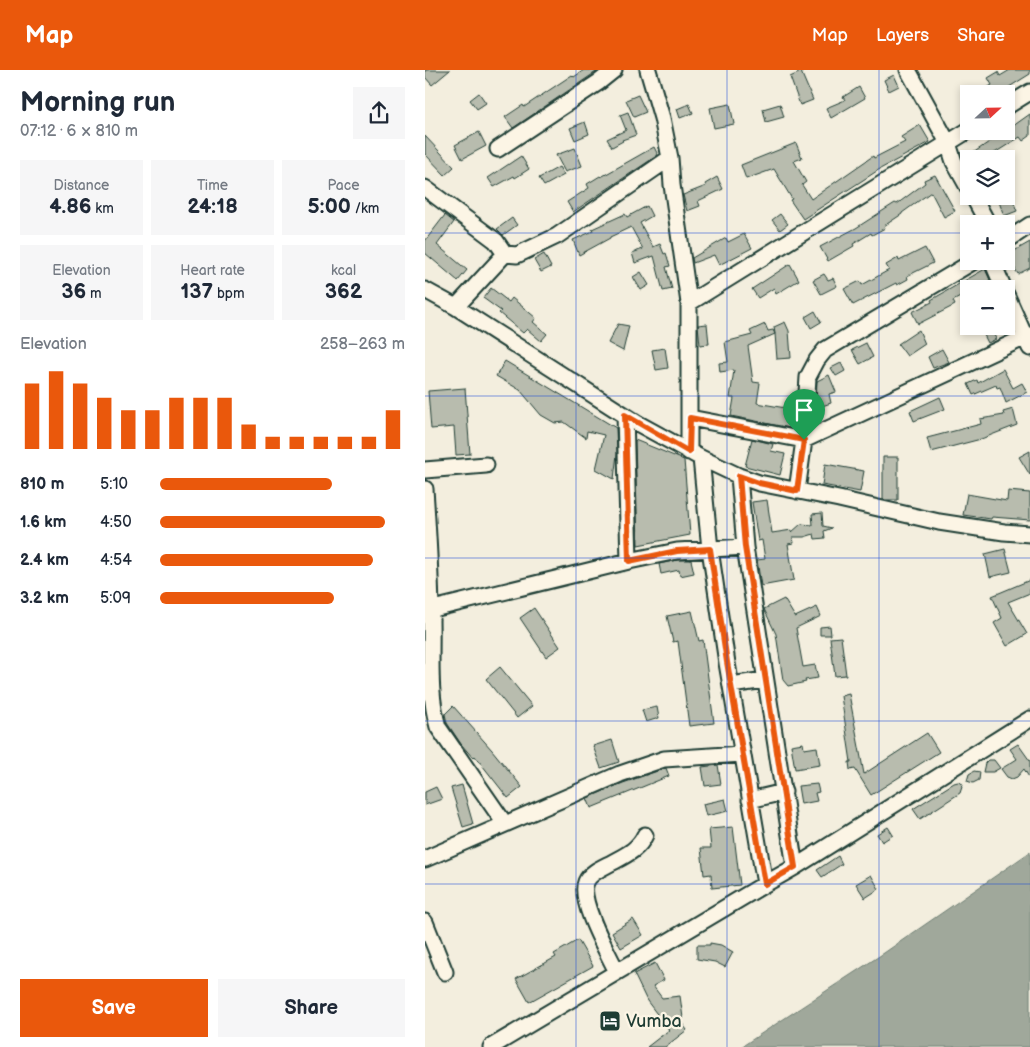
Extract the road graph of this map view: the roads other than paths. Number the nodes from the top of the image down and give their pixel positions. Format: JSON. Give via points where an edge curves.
{"nodes":[{"id":1,"x":614,"y":70,"type":"edge"},
{"id":2,"x":648,"y":70,"type":"edge"},
{"id":3,"x":908,"y":70,"type":"edge"},
{"id":4,"x":1030,"y":92,"type":"edge"},
{"id":5,"x":1015,"y":101,"type":"edge"},
{"id":6,"x":960,"y":136,"type":"edge"},
{"id":7,"x":948,"y":143,"type":"junction"},
{"id":8,"x":498,"y":149,"type":"dead end"},
{"id":9,"x":670,"y":158,"type":"junction"},
{"id":10,"x":960,"y":173,"type":"edge"},
{"id":11,"x":425,"y":188,"type":"edge"},
{"id":12,"x":1030,"y":225,"type":"edge"},
{"id":13,"x":1015,"y":235,"type":"edge"},
{"id":14,"x":505,"y":254,"type":"junction"},
{"id":15,"x":960,"y":269,"type":"edge"},
{"id":16,"x":425,"y":290,"type":"edge"},
{"id":17,"x":689,"y":303,"type":"junction"},
{"id":18,"x":456,"y":307,"type":"junction"},
{"id":19,"x":1015,"y":313,"type":"edge"},
{"id":20,"x":1028,"y":340,"type":"edge"},
{"id":21,"x":625,"y":415,"type":"junction"},
{"id":22,"x":690,"y":418,"type":"junction"},
{"id":23,"x":804,"y":440,"type":"junction"},
{"id":24,"x":695,"y":455,"type":"junction"},
{"id":25,"x":486,"y":465,"type":"dead end"},
{"id":26,"x":425,"y":470,"type":"edge"},
{"id":27,"x":739,"y":476,"type":"junction"},
{"id":28,"x":425,"y":489,"type":"edge"},
{"id":29,"x":797,"y":491,"type":"junction"},
{"id":30,"x":1030,"y":534,"type":"edge"},
{"id":31,"x":745,"y":547,"type":"junction"},
{"id":32,"x":710,"y":549,"type":"junction"},
{"id":33,"x":629,"y":561,"type":"junction"},
{"id":34,"x":428,"y":610,"type":"edge"},
{"id":35,"x":765,"y":680,"type":"junction"},
{"id":36,"x":731,"y":685,"type":"junction"},
{"id":37,"x":1030,"y":719,"type":"edge"},
{"id":38,"x":742,"y":754,"type":"junction"},
{"id":39,"x":784,"y":792,"type":"junction"},
{"id":40,"x":750,"y":800,"type":"junction"},
{"id":41,"x":505,"y":824,"type":"junction"},
{"id":42,"x":645,"y":835,"type":"dead end"},
{"id":43,"x":425,"y":859,"type":"edge"},
{"id":44,"x":795,"y":867,"type":"junction"},
{"id":45,"x":765,"y":884,"type":"junction"},
{"id":46,"x":425,"y":922,"type":"edge"},
{"id":47,"x":445,"y":972,"type":"dead end"},
{"id":48,"x":617,"y":972,"type":"junction"},
{"id":49,"x":491,"y":1047,"type":"edge"}],
"edges":[{"from":1,"to":8,"type":"street"},
{"from":2,"to":9,"type":"street"},
{"from":3,"to":7,"type":"street"},
{"from":4,"to":5,"type":"street"},
{"from":6,"to":7,"type":"street"},
{"from":7,"to":10,"type":"street"},
{"from":7,"to":17,"type":"street"},
{"from":9,"to":14,"type":"street","via":[[557,236],[517,255]]},
{"from":9,"to":17,"type":"street"},
{"from":11,"to":14,"type":"street","via":[[496,241]]},
{"from":12,"to":13,"type":"street"},
{"from":14,"to":18,"type":"street"},
{"from":15,"to":23,"type":"street","via":[[825,350],[808,377]]},
{"from":16,"to":18,"type":"street"},
{"from":17,"to":22,"type":"street"},
{"from":18,"to":21,"type":"street"},
{"from":19,"to":20,"type":"street"},
{"from":20,"to":23,"type":"street"},
{"from":21,"to":24,"type":"street"},
{"from":21,"to":33,"type":"street"},
{"from":22,"to":23,"type":"street"},
{"from":22,"to":24,"type":"street"},
{"from":23,"to":29,"type":"street"},
{"from":24,"to":27,"type":"street"},
{"from":24,"to":32,"type":"street"},
{"from":25,"to":26,"type":"street"},
{"from":27,"to":29,"type":"street"},
{"from":27,"to":31,"type":"street"},
{"from":28,"to":34,"type":"street"},
{"from":29,"to":30,"type":"street","via":[[939,522]]},
{"from":31,"to":32,"type":"street"},
{"from":31,"to":35,"type":"street"},
{"from":32,"to":33,"type":"street","via":[[677,551]]},
{"from":32,"to":36,"type":"street"},
{"from":33,"to":34,"type":"street"},
{"from":34,"to":41,"type":"street","via":[[430,678],[438,727]]},
{"from":35,"to":36,"type":"street"},
{"from":35,"to":39,"type":"street"},
{"from":36,"to":38,"type":"street"},
{"from":37,"to":44,"type":"street"},
{"from":38,"to":40,"type":"street"},
{"from":38,"to":41,"type":"street","via":[[664,759],[620,774]]},
{"from":39,"to":40,"type":"street"},
{"from":39,"to":44,"type":"street"},
{"from":40,"to":45,"type":"street"},
{"from":41,"to":43,"type":"street"},
{"from":42,"to":48,"type":"street","via":[[642,843],[633,850],[596,871],[586,880],[583,890],[585,904]]},
{"from":44,"to":45,"type":"street"},
{"from":45,"to":48,"type":"street"},
{"from":46,"to":47,"type":"street"},
{"from":48,"to":49,"type":"street"}]}
